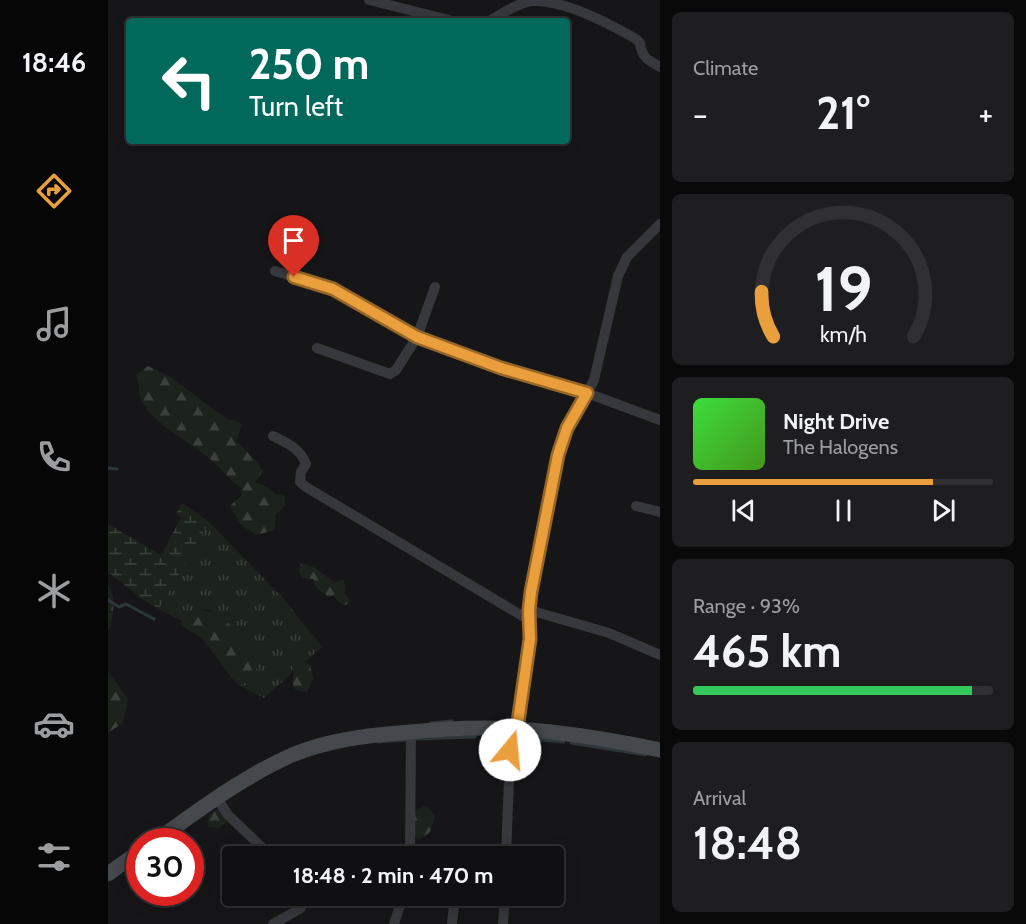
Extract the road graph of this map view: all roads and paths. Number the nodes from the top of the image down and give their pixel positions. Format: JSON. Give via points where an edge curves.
{"nodes":[{"id":1,"x":369,"y":0,"type":"edge"},
{"id":2,"x":441,"y":18,"type":"edge"},
{"id":3,"x":495,"y":18,"type":"edge"},
{"id":4,"x":660,"y":67,"type":"edge"},
{"id":5,"x":660,"y":224,"type":"edge"},
{"id":6,"x":275,"y":271,"type":"dead end"},
{"id":7,"x":435,"y":287,"type":"dead end"},
{"id":8,"x":417,"y":337,"type":"junction"},
{"id":9,"x":317,"y":348,"type":"dead end"},
{"id":10,"x":587,"y":393,"type":"junction"},
{"id":11,"x":660,"y":420,"type":"edge"},
{"id":12,"x":273,"y":436,"type":"dead end"},
{"id":13,"x":636,"y":506,"type":"dead end"},
{"id":14,"x":660,"y":512,"type":"edge"},
{"id":15,"x":529,"y":615,"type":"junction"},
{"id":16,"x":660,"y":655,"type":"edge"},
{"id":17,"x":514,"y":729,"type":"junction"},
{"id":18,"x":411,"y":732,"type":"junction"},
{"id":19,"x":660,"y":750,"type":"edge"},
{"id":20,"x":217,"y":798,"type":"junction"},
{"id":21,"x":174,"y":828,"type":"edge"},
{"id":22,"x":261,"y":846,"type":"edge"},
{"id":23,"x":410,"y":846,"type":"edge"},
{"id":24,"x":507,"y":846,"type":"edge"},
{"id":25,"x":126,"y":861,"type":"edge"},
{"id":26,"x":108,"y":874,"type":"edge"},
{"id":27,"x":302,"y":906,"type":"edge"},
{"id":28,"x":400,"y":906,"type":"edge"},
{"id":29,"x":454,"y":906,"type":"edge"},
{"id":30,"x":504,"y":906,"type":"edge"},
{"id":31,"x":273,"y":924,"type":"edge"},
{"id":32,"x":394,"y":924,"type":"edge"},
{"id":33,"x":452,"y":924,"type":"edge"},
{"id":34,"x":503,"y":924,"type":"edge"}],
"edges":[{"from":1,"to":2,"type":"street"},
{"from":3,"to":4,"type":"street","via":[[530,2],[565,6],[636,39],[645,58]]},
{"from":5,"to":10,"type":"street","via":[[627,257],[618,276],[594,381]]},
{"from":6,"to":8,"type":"street","via":[[333,289]]},
{"from":7,"to":8,"type":"street"},
{"from":8,"to":9,"type":"street","via":[[390,374]]},
{"from":8,"to":10,"type":"street","via":[[501,368]]},
{"from":10,"to":11,"type":"street"},
{"from":10,"to":15,"type":"street","via":[[562,439]]},
{"from":12,"to":15,"type":"street","via":[[303,455],[306,464],[300,482],[306,487]]},
{"from":13,"to":14,"type":"street"},
{"from":15,"to":16,"type":"street","via":[[609,633]]},
{"from":15,"to":17,"type":"street","via":[[530,639]]},
{"from":17,"to":18,"type":"street"},
{"from":17,"to":19,"type":"street"},
{"from":17,"to":24,"type":"street"},
{"from":18,"to":20,"type":"street","via":[[351,738],[310,749],[256,773]]},
{"from":18,"to":23,"type":"street"},
{"from":20,"to":21,"type":"street"},
{"from":20,"to":22,"type":"street","via":[[228,815]]},
{"from":25,"to":26,"type":"street"},
{"from":27,"to":31,"type":"street"},
{"from":28,"to":32,"type":"street"},
{"from":29,"to":33,"type":"street"},
{"from":30,"to":34,"type":"street"}]}
